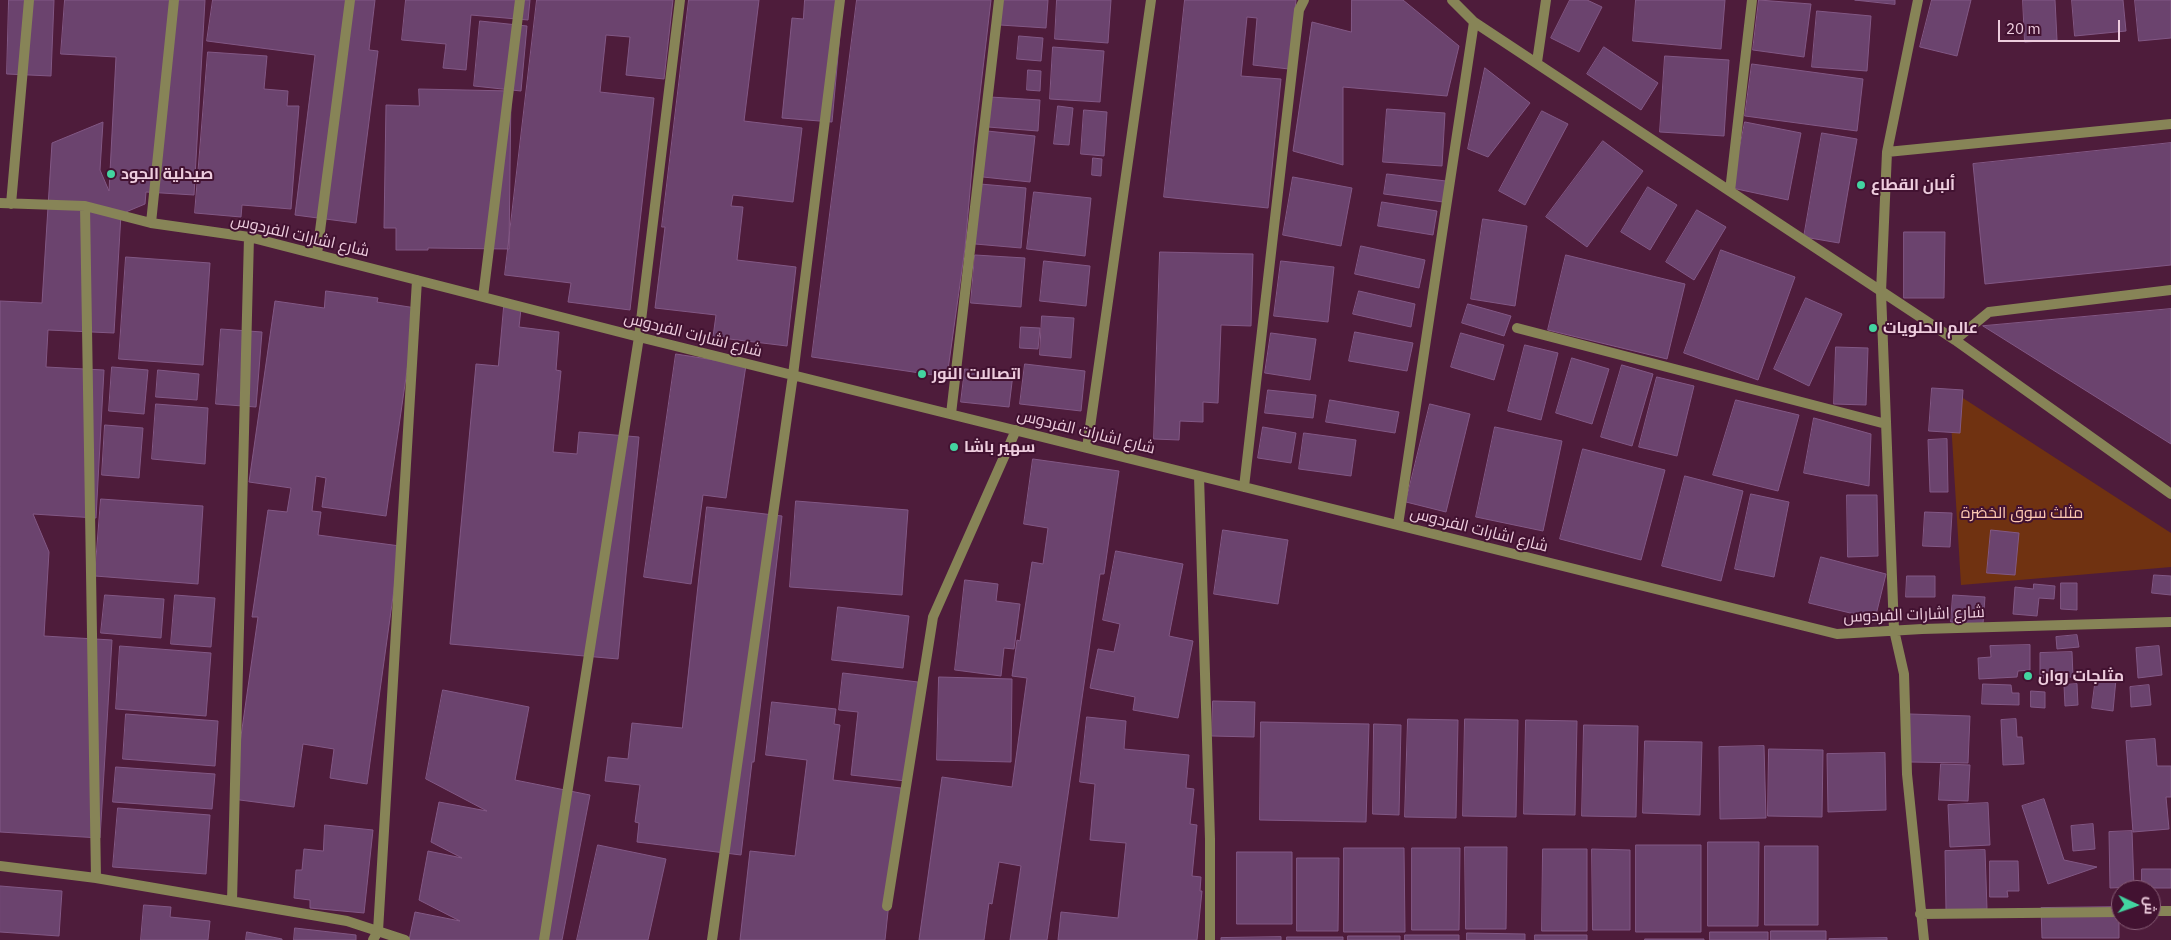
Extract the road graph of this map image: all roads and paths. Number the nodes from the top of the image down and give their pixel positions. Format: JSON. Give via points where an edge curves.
{"nodes":[{"id":1,"x":29,"y":0,"type":"edge"},
{"id":2,"x":174,"y":0,"type":"edge"},
{"id":3,"x":350,"y":0,"type":"edge"},
{"id":4,"x":520,"y":0,"type":"edge"},
{"id":5,"x":680,"y":0,"type":"edge"},
{"id":6,"x":840,"y":0,"type":"edge"},
{"id":7,"x":999,"y":0,"type":"edge"},
{"id":8,"x":1150,"y":0,"type":"edge"},
{"id":9,"x":1304,"y":0,"type":"edge"},
{"id":10,"x":1452,"y":0,"type":"edge"},
{"id":11,"x":1546,"y":0,"type":"edge"},
{"id":12,"x":1752,"y":0,"type":"edge"},
{"id":13,"x":1918,"y":0,"type":"edge"},
{"id":14,"x":1474,"y":22,"type":"junction"},
{"id":15,"x":1537,"y":62,"type":"junction"},
{"id":16,"x":2171,"y":124,"type":"edge"},
{"id":17,"x":1887,"y":152,"type":"junction"},
{"id":18,"x":1730,"y":191,"type":"junction"},
{"id":19,"x":5,"y":203,"type":"edge"},
{"id":20,"x":85,"y":206,"type":"junction"},
{"id":21,"x":151,"y":223,"type":"junction"},
{"id":22,"x":248,"y":237,"type":"junction"},
{"id":23,"x":317,"y":254,"type":"junction"},
{"id":24,"x":417,"y":280,"type":"junction"},
{"id":25,"x":2171,"y":290,"type":"edge"},
{"id":26,"x":1882,"y":292,"type":"junction"},
{"id":27,"x":483,"y":297,"type":"junction"},
{"id":28,"x":1518,"y":328,"type":"dead end"},
{"id":29,"x":640,"y":337,"type":"junction"},
{"id":30,"x":1955,"y":340,"type":"junction"},
{"id":31,"x":793,"y":376,"type":"junction"},
{"id":32,"x":951,"y":414,"type":"junction"},
{"id":33,"x":1886,"y":424,"type":"junction"},
{"id":34,"x":1016,"y":430,"type":"junction"},
{"id":35,"x":1087,"y":448,"type":"junction"},
{"id":36,"x":1199,"y":476,"type":"junction"},
{"id":37,"x":1244,"y":487,"type":"junction"},
{"id":38,"x":2171,"y":494,"type":"edge"},
{"id":39,"x":1398,"y":525,"type":"junction"},
{"id":40,"x":2171,"y":622,"type":"edge"},
{"id":41,"x":1894,"y":630,"type":"junction"},
{"id":42,"x":0,"y":866,"type":"edge"},
{"id":43,"x":96,"y":878,"type":"junction"},
{"id":44,"x":232,"y":901,"type":"junction"},
{"id":45,"x":887,"y":906,"type":"dead end"},
{"id":46,"x":2111,"y":912,"type":"edge"},
{"id":47,"x":1920,"y":914,"type":"junction"},
{"id":48,"x":376,"y":936,"type":"edge"},
{"id":49,"x":405,"y":940,"type":"edge"},
{"id":50,"x":544,"y":940,"type":"edge"},
{"id":51,"x":712,"y":940,"type":"edge"},
{"id":52,"x":1210,"y":940,"type":"edge"},
{"id":53,"x":1924,"y":940,"type":"edge"}],
"edges":[{"from":1,"to":19,"type":"street"},
{"from":2,"to":21,"type":"street"},
{"from":3,"to":23,"type":"street"},
{"from":4,"to":27,"type":"street"},
{"from":5,"to":29,"type":"street"},
{"from":6,"to":31,"type":"street"},
{"from":7,"to":32,"type":"street"},
{"from":8,"to":35,"type":"street"},
{"from":9,"to":37,"type":"street","via":[[1299,10]]},
{"from":10,"to":14,"type":"street"},
{"from":11,"to":15,"type":"street"},
{"from":12,"to":18,"type":"street"},
{"from":13,"to":17,"type":"street"},
{"from":14,"to":15,"type":"street"},
{"from":14,"to":39,"type":"street"},
{"from":15,"to":18,"type":"street"},
{"from":16,"to":17,"type":"street"},
{"from":17,"to":26,"type":"street"},
{"from":18,"to":26,"type":"street"},
{"from":19,"to":20,"type":"street","name":"شارع اشارات الفردوس"},
{"from":20,"to":21,"type":"street","name":"شارع اشارات الفردوس"},
{"from":20,"to":43,"type":"street"},
{"from":21,"to":22,"type":"street","name":"شارع اشارات الفردوس"},
{"from":22,"to":23,"type":"street","name":"شارع اشارات الفردوس"},
{"from":22,"to":44,"type":"street"},
{"from":23,"to":24,"type":"street","name":"شارع اشارات الفردوس"},
{"from":24,"to":27,"type":"street","name":"شارع اشارات الفردوس"},
{"from":24,"to":48,"type":"street"},
{"from":25,"to":30,"type":"street","via":[[1989,312]]},
{"from":26,"to":30,"type":"street"},
{"from":26,"to":33,"type":"street"},
{"from":27,"to":29,"type":"street","name":"شارع اشارات الفردوس"},
{"from":28,"to":33,"type":"street"},
{"from":29,"to":31,"type":"street","name":"شارع اشارات الفردوس"},
{"from":29,"to":50,"type":"street"},
{"from":30,"to":38,"type":"street"},
{"from":31,"to":32,"type":"street","name":"شارع اشارات الفردوس"},
{"from":31,"to":51,"type":"street"},
{"from":32,"to":34,"type":"street","name":"شارع اشارات الفردوس"},
{"from":33,"to":41,"type":"street"},
{"from":34,"to":35,"type":"street","name":"شارع اشارات الفردوس"},
{"from":34,"to":45,"type":"street","via":[[933,617]]},
{"from":35,"to":36,"type":"street","name":"شارع اشارات الفردوس"},
{"from":36,"to":37,"type":"street","name":"شارع اشارات الفردوس"},
{"from":36,"to":52,"type":"street"},
{"from":37,"to":39,"type":"street","name":"شارع اشارات الفردوس"},
{"from":39,"to":41,"type":"street","name":"شارع اشارات الفردوس","via":[[1837,634]]},
{"from":40,"to":41,"type":"street","name":"شارع اشارات الفردوس"},
{"from":41,"to":47,"type":"street","via":[[1904,674],[1907,774]]},
{"from":42,"to":43,"type":"street"},
{"from":43,"to":44,"type":"street"},
{"from":44,"to":48,"type":"street","via":[[348,921]]},
{"from":46,"to":47,"type":"street"},
{"from":47,"to":53,"type":"street"},
{"from":48,"to":49,"type":"street"}]}
